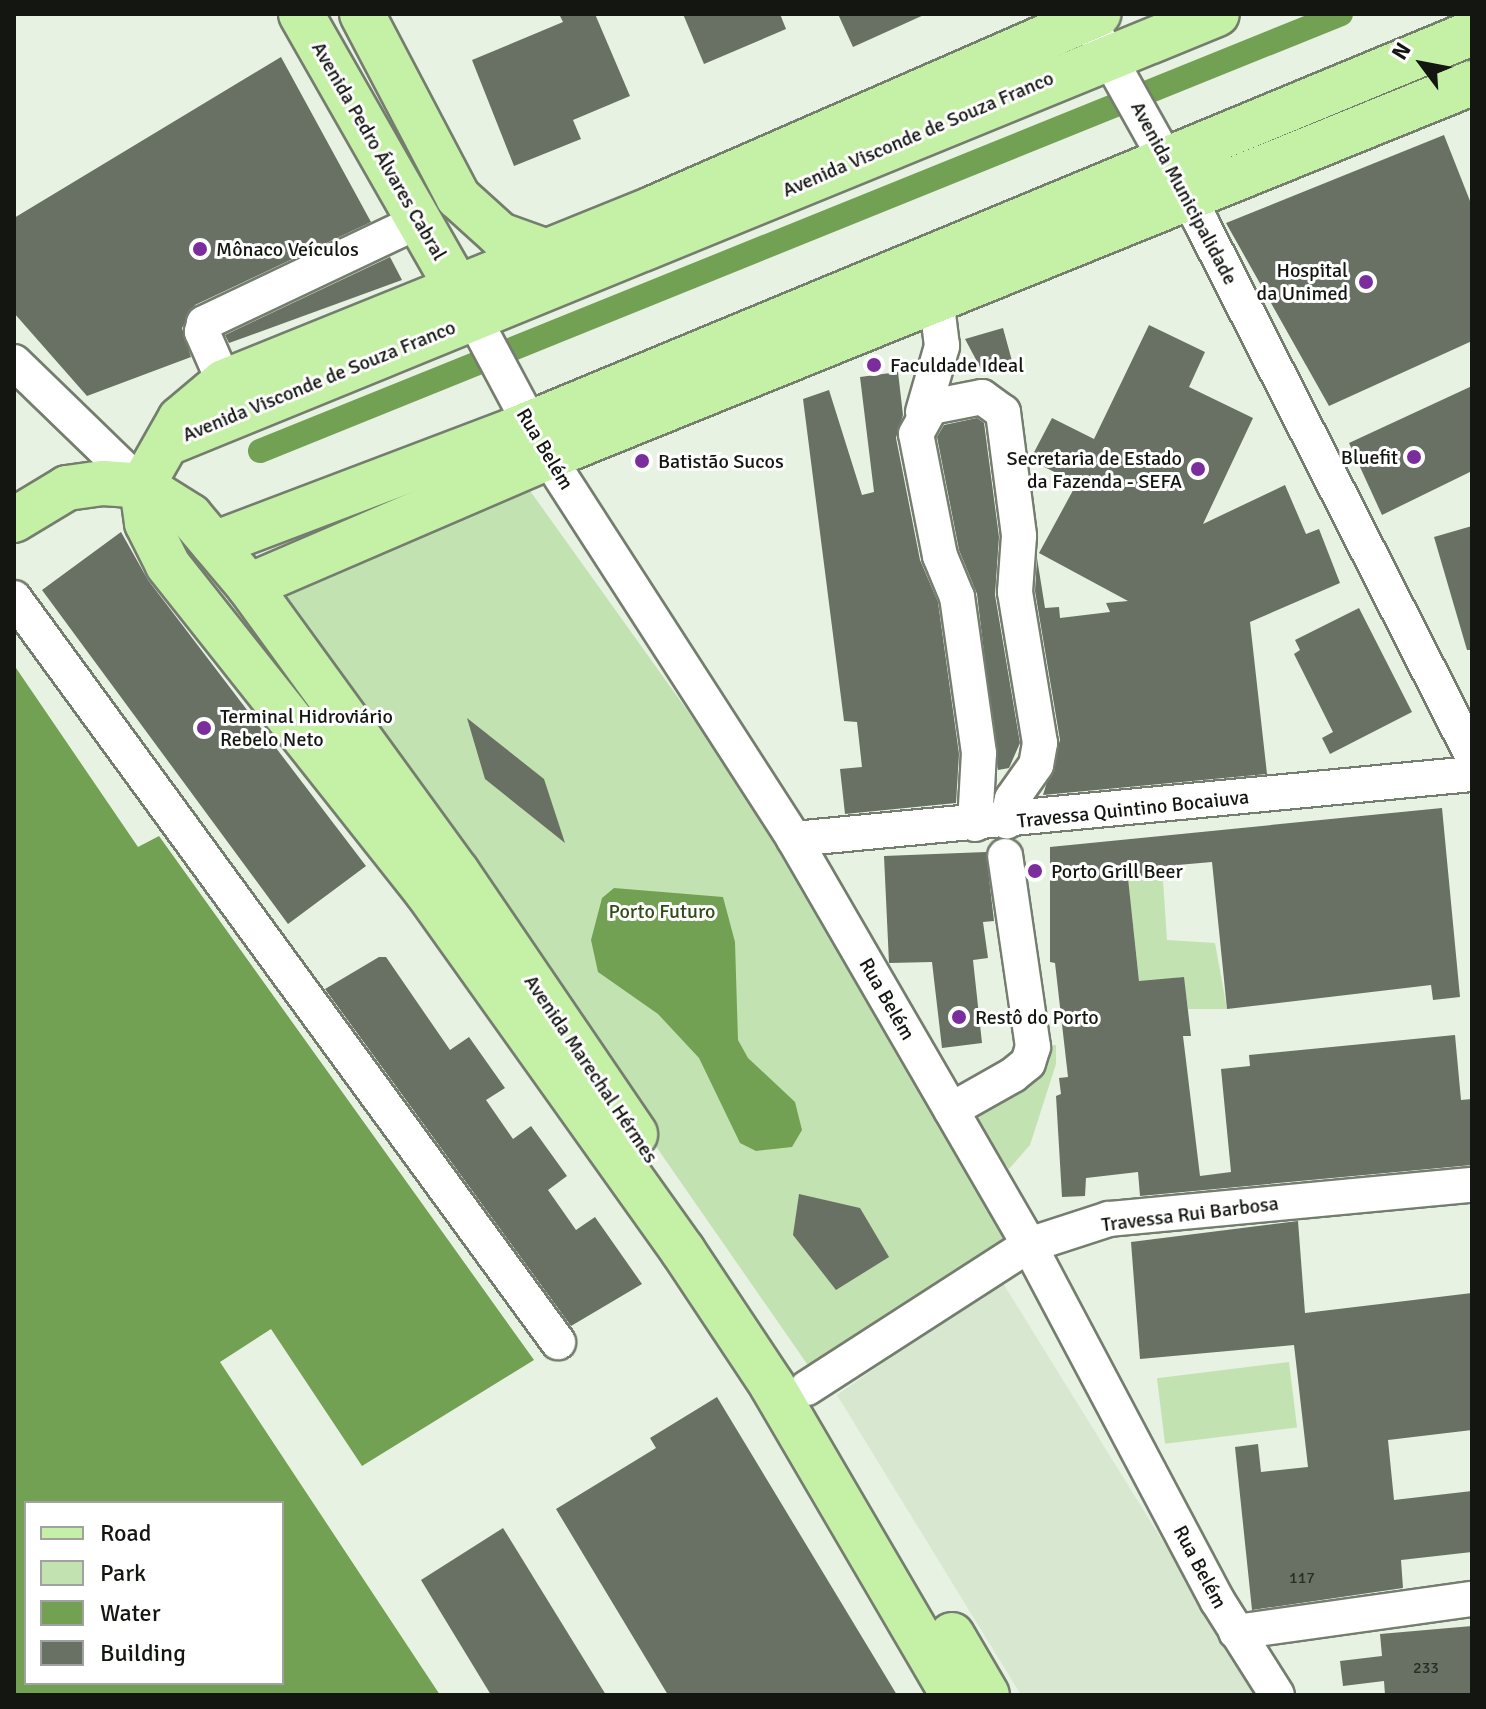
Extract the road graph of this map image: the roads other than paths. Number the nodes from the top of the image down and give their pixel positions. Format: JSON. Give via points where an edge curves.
{"nodes":[{"id":1,"x":301,"y":14,"type":"edge"},
{"id":2,"x":362,"y":14,"type":"edge"},
{"id":3,"x":1217,"y":14,"type":"edge"},
{"id":4,"x":1472,"y":33,"type":"edge"},
{"id":5,"x":1098,"y":35,"type":"edge"},
{"id":6,"x":1472,"y":83,"type":"edge"},
{"id":7,"x":864,"y":113,"type":"junction"},
{"id":8,"x":1158,"y":145,"type":"junction"},
{"id":9,"x":776,"y":193,"type":"junction"},
{"id":10,"x":1186,"y":198,"type":"junction"},
{"id":11,"x":421,"y":220,"type":"junction"},
{"id":12,"x":545,"y":251,"type":"junction"},
{"id":13,"x":936,"y":298,"type":"junction"},
{"id":14,"x":473,"y":314,"type":"junction"},
{"id":15,"x":14,"y":362,"type":"edge"},
{"id":16,"x":224,"y":382,"type":"junction"},
{"id":17,"x":923,"y":412,"type":"junction"},
{"id":18,"x":529,"y":423,"type":"junction"},
{"id":19,"x":162,"y":446,"type":"junction"},
{"id":20,"x":142,"y":486,"type":"junction"},
{"id":21,"x":14,"y":520,"type":"edge"},
{"id":22,"x":214,"y":544,"type":"junction"},
{"id":23,"x":249,"y":586,"type":"junction"},
{"id":24,"x":14,"y":598,"type":"edge"},
{"id":25,"x":1472,"y":755,"type":"edge"},
{"id":26,"x":1472,"y":774,"type":"edge"},
{"id":27,"x":991,"y":823,"type":"junction"},
{"id":28,"x":794,"y":839,"type":"junction"},
{"id":29,"x":1005,"y":856,"type":"dead end"},
{"id":30,"x":442,"y":882,"type":"junction"},
{"id":31,"x":951,"y":1110,"type":"junction"},
{"id":32,"x":1472,"y":1185,"type":"edge"},
{"id":33,"x":1029,"y":1245,"type":"junction"},
{"id":34,"x":558,"y":1342,"type":"dead end"},
{"id":35,"x":807,"y":1388,"type":"junction"},
{"id":36,"x":1472,"y":1599,"type":"edge"},
{"id":37,"x":1236,"y":1632,"type":"junction"},
{"id":38,"x":953,"y":1695,"type":"edge"},
{"id":39,"x":987,"y":1695,"type":"edge"},
{"id":40,"x":1277,"y":1695,"type":"edge"}],
"edges":[{"from":1,"to":11,"type":"main road","name":"Avenida Pedro Álvares Cabral"},
{"from":2,"to":12,"type":"main road","via":[[458,197],[493,231]]},
{"from":3,"to":5,"type":"main road","name":"Avenida Visconde de Souza Franco"},
{"from":4,"to":8,"type":"main road"},
{"from":5,"to":7,"type":"main road","name":"Avenida Visconde de Souza Franco"},
{"from":5,"to":8,"type":"street","name":"Avenida Municipalidade"},
{"from":5,"to":9,"type":"main road","name":"Avenida Visconde de Souza Franco"},
{"from":6,"to":10,"type":"main road"},
{"from":7,"to":9,"type":"main road"},
{"from":7,"to":12,"type":"main road","name":"Avenida Visconde de Souza Franco"},
{"from":8,"to":10,"type":"street","name":"Avenida Municipalidade"},
{"from":8,"to":18,"type":"main road"},
{"from":9,"to":14,"type":"main road","name":"Avenida Visconde de Souza Franco"},
{"from":10,"to":13,"type":"main road"},
{"from":10,"to":25,"type":"street","name":"Avenida Municipalidade"},
{"from":11,"to":14,"type":"main road","name":"Avenida Pedro Álvares Cabral"},
{"from":11,"to":16,"type":"street","via":[[204,323],[202,332]]},
{"from":12,"to":14,"type":"main road","name":"Avenida Visconde de Souza Franco"},
{"from":13,"to":17,"type":"street","via":[[942,346]]},
{"from":13,"to":18,"type":"main road"},
{"from":14,"to":16,"type":"main road","name":"Avenida Visconde de Souza Franco"},
{"from":14,"to":18,"type":"street","name":"Rua Belém"},
{"from":14,"to":19,"type":"main road","name":"Avenida Visconde de Souza Franco"},
{"from":15,"to":20,"type":"street","name":"Avenida Marechal Hérmes"},
{"from":16,"to":19,"type":"main road","name":"Avenida Visconde de Souza Franco","via":[[180,419]]},
{"from":17,"to":27,"type":"street","via":[[916,434],[940,556],[957,597]]},
{"from":17,"to":27,"type":"street","via":[[982,397],[1003,412],[1019,536],[1015,592],[1040,743],[1036,765]]},
{"from":18,"to":22,"type":"main road"},
{"from":18,"to":23,"type":"main road"},
{"from":18,"to":28,"type":"street","name":"Rua Belém"},
{"from":19,"to":20,"type":"main road"},
{"from":20,"to":21,"type":"main road","via":[[67,488]]},
{"from":20,"to":22,"type":"main road","name":"Avenida Marechal Hérmes","via":[[190,516]]},
{"from":20,"to":30,"type":"main road","name":"Avenida Marechal Hérmes","via":[[147,523],[168,565]]},
{"from":22,"to":23,"type":"main road","name":"Avenida Marechal Hérmes"},
{"from":23,"to":30,"type":"main road","name":"Avenida Marechal Hérmes"},
{"from":24,"to":34,"type":"street"},
{"from":26,"to":27,"type":"street","name":"Travessa Quintino Bocaiuva"},
{"from":27,"to":28,"type":"street","name":"Travessa Quintino Bocaiuva"},
{"from":28,"to":31,"type":"street","name":"Rua Belém"},
{"from":29,"to":31,"type":"street","via":[[1033,1047],[1028,1063],[1013,1075]]},
{"from":30,"to":35,"type":"main road","name":"Avenida Marechal Hérmes"},
{"from":30,"to":38,"type":"main road","name":"Avenida Marechal Hérmes","via":[[772,1385]]},
{"from":31,"to":33,"type":"street","name":"Rua Belém"},
{"from":32,"to":33,"type":"street","name":"Travessa Rui Barbosa","via":[[1109,1219]]},
{"from":33,"to":35,"type":"street","name":"Travessa Rui Barbosa"},
{"from":33,"to":37,"type":"street","name":"Rua Belém"},
{"from":35,"to":39,"type":"main road","name":"Avenida Marechal Hérmes"},
{"from":36,"to":37,"type":"street"},
{"from":37,"to":40,"type":"street","name":"Rua Belém"}]}
